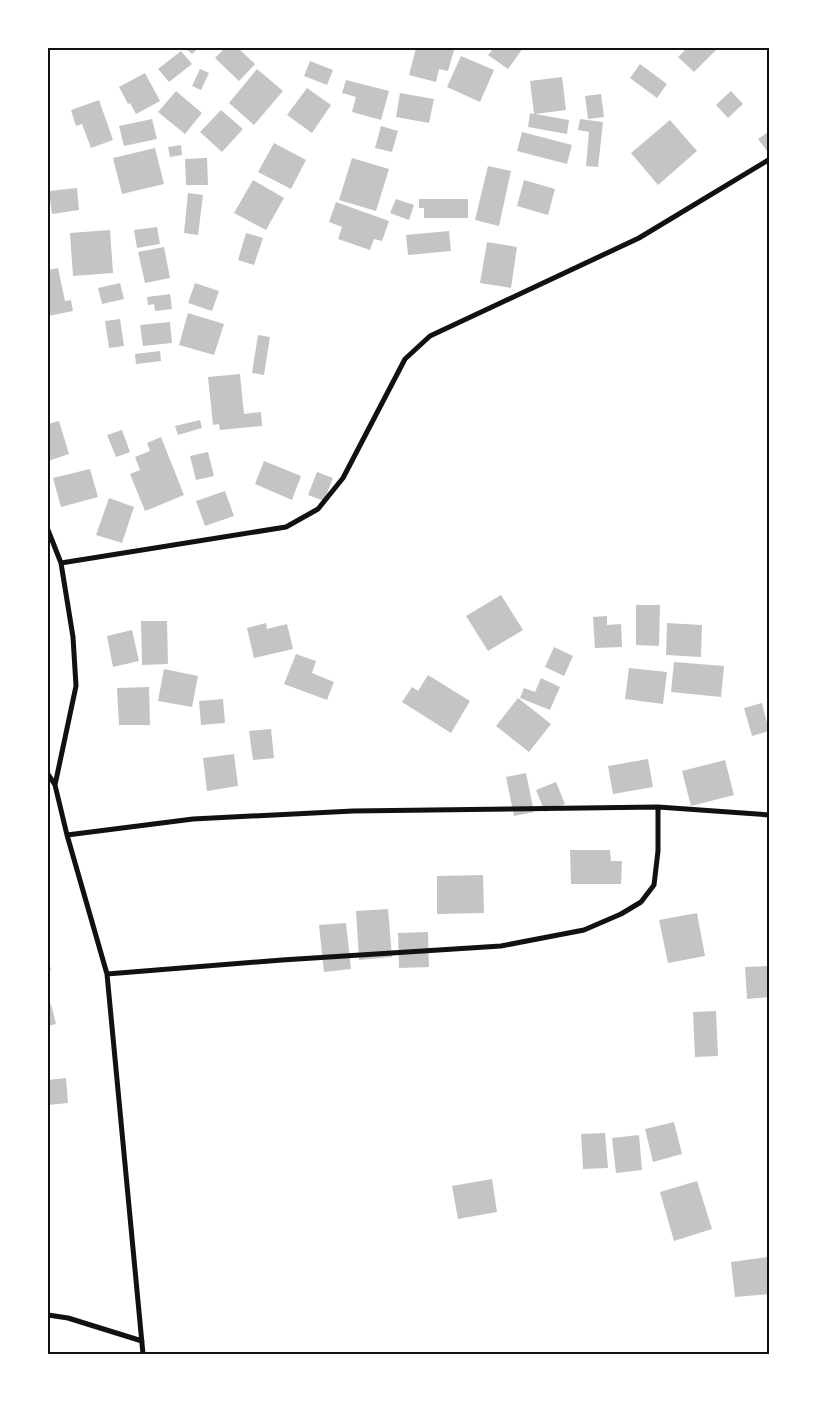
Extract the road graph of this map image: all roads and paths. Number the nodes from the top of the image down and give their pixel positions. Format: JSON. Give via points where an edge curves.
{"nodes":[{"id":1,"x":770,"y":159,"type":"edge"},
{"id":2,"x":48,"y":530,"type":"edge"},
{"id":3,"x":61,"y":563,"type":"junction"},
{"id":4,"x":48,"y":774,"type":"edge"},
{"id":5,"x":55,"y":785,"type":"junction"},
{"id":6,"x":658,"y":808,"type":"junction"},
{"id":7,"x":770,"y":815,"type":"edge"},
{"id":8,"x":67,"y":834,"type":"junction"},
{"id":9,"x":107,"y":974,"type":"junction"},
{"id":10,"x":48,"y":1316,"type":"edge"},
{"id":11,"x":142,"y":1341,"type":"junction"},
{"id":12,"x":143,"y":1354,"type":"edge"}],
"edges":[{"from":1,"to":3,"type":"street","via":[[638,238],[430,336],[405,359],[343,478],[318,509],[286,527]]},
{"from":2,"to":3,"type":"street"},
{"from":3,"to":5,"type":"street","via":[[73,637],[76,686]]},
{"from":4,"to":5,"type":"street"},
{"from":5,"to":8,"type":"street"},
{"from":6,"to":7,"type":"street"},
{"from":6,"to":8,"type":"street","via":[[353,810],[193,819]]},
{"from":6,"to":9,"type":"street","via":[[654,885],[641,902],[584,930],[501,946]]},
{"from":8,"to":9,"type":"street"},
{"from":9,"to":11,"type":"street"},
{"from":10,"to":11,"type":"street","via":[[68,1318]]},
{"from":11,"to":12,"type":"street"}]}
